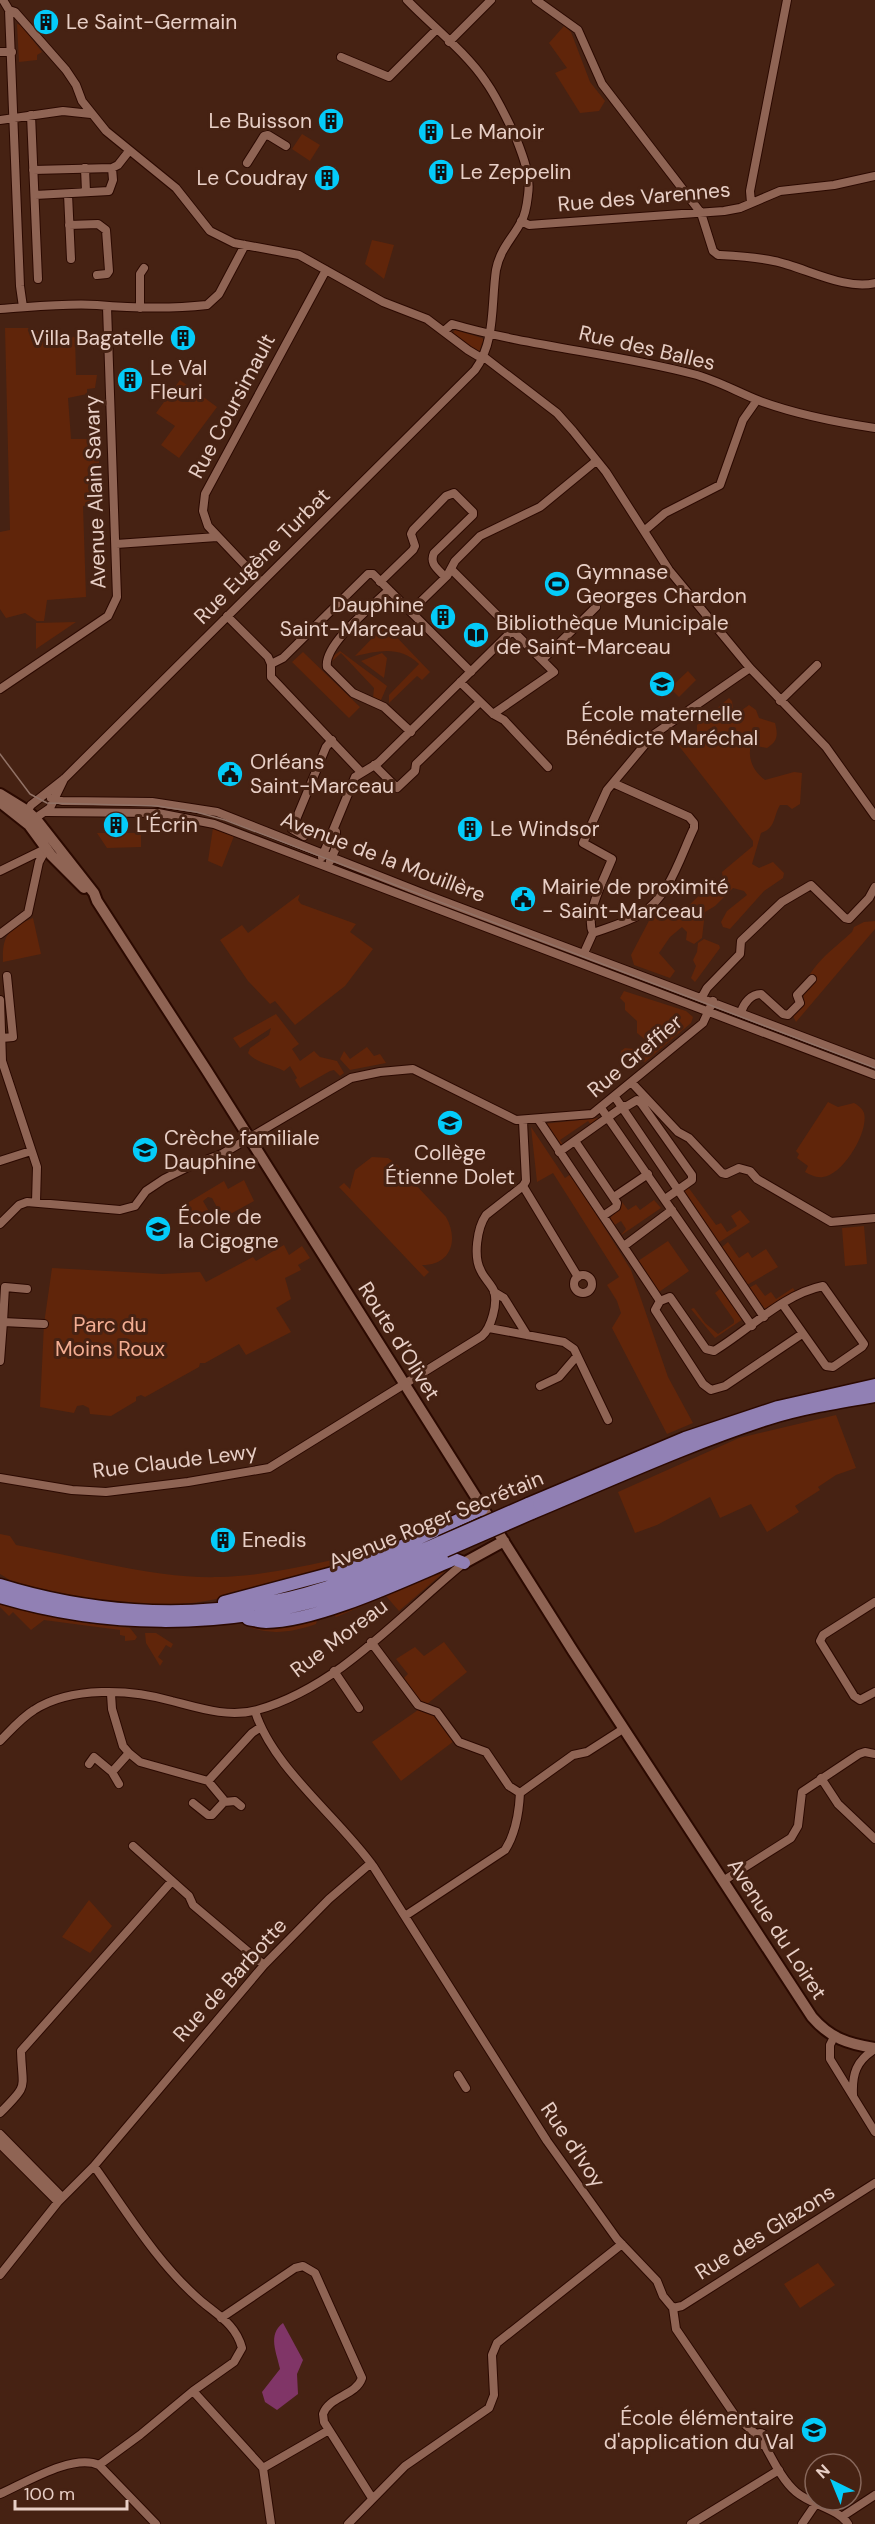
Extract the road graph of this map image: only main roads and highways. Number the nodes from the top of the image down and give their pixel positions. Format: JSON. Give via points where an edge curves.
{"nodes":[{"id":1,"x":0,"y":794,"type":"edge"},
{"id":2,"x":0,"y":802,"type":"edge"},
{"id":3,"x":25,"y":815,"type":"junction"},
{"id":4,"x":97,"y":901,"type":"junction"},
{"id":5,"x":875,"y":1384,"type":"edge"},
{"id":6,"x":875,"y":1394,"type":"edge"},
{"id":7,"x":482,"y":1509,"type":"junction"},
{"id":8,"x":530,"y":1509,"type":"junction"},
{"id":9,"x":504,"y":1541,"type":"junction"},
{"id":10,"x":443,"y":1546,"type":"junction"},
{"id":11,"x":464,"y":1563,"type":"joint"},
{"id":12,"x":0,"y":1579,"type":"edge"},
{"id":13,"x":0,"y":1585,"type":"edge"},
{"id":14,"x":25,"y":1593,"type":"junction"},
{"id":15,"x":0,"y":1597,"type":"edge"},
{"id":16,"x":179,"y":1611,"type":"junction"},
{"id":17,"x":64,"y":1613,"type":"junction"},
{"id":18,"x":241,"y":1618,"type":"junction"},
{"id":19,"x":140,"y":1632,"type":"dead end"},
{"id":20,"x":671,"y":1800,"type":"joint"},
{"id":21,"x":875,"y":2049,"type":"edge"}],
"edges":[{"from":1,"to":3,"type":"main road"},
{"from":2,"to":3,"type":"main road"},
{"from":3,"to":4,"type":"main road","name":"Route d'Olivet","via":[[46,849]]},
{"from":3,"to":4,"type":"main road","name":"Route d'Olivet","via":[[36,819]]},
{"from":4,"to":7,"type":"main road","name":"Route d'Olivet"},
{"from":5,"to":8,"type":"main road","name":"Avenue Roger Secrétain","via":[[778,1407],[695,1435]]},
{"from":6,"to":8,"type":"main road","name":"Avenue Roger Secrétain","via":[[767,1419]]},
{"from":7,"to":9,"type":"main road","name":"Route d'Olivet"},
{"from":7,"to":16,"type":"main road","via":[[359,1566]]},
{"from":8,"to":10,"type":"main road","name":"Avenue Roger Secrétain","bridge":true},
{"from":9,"to":11,"type":"main road","name":"Rue Moreau"},
{"from":9,"to":20,"type":"main road","name":"Route d'Olivet"},
{"from":10,"to":16,"type":"main road","name":"Avenue Roger Secrétain","via":[[271,1602]]},
{"from":10,"to":18,"type":"main road","name":"Avenue Roger Secrétain","via":[[368,1584],[324,1599]]},
{"from":11,"to":18,"type":"main road","via":[[454,1559],[332,1608],[296,1617],[266,1622]]},
{"from":12,"to":14,"type":"main road"},
{"from":13,"to":14,"type":"main road","name":"Avenue Roger Secrétain"},
{"from":14,"to":16,"type":"main road","name":"Avenue Roger Secrétain","via":[[118,1610]]},
{"from":15,"to":17,"type":"main road","name":"Avenue Roger Secrétain"},
{"from":17,"to":18,"type":"main road","name":"Avenue Roger Secrétain","via":[[142,1620]]},
{"from":17,"to":19,"type":"main road","via":[[89,1621],[133,1625]]},
{"from":20,"to":21,"type":"main road","name":"Avenue du Loiret","via":[[812,2017],[834,2037]]}]}
